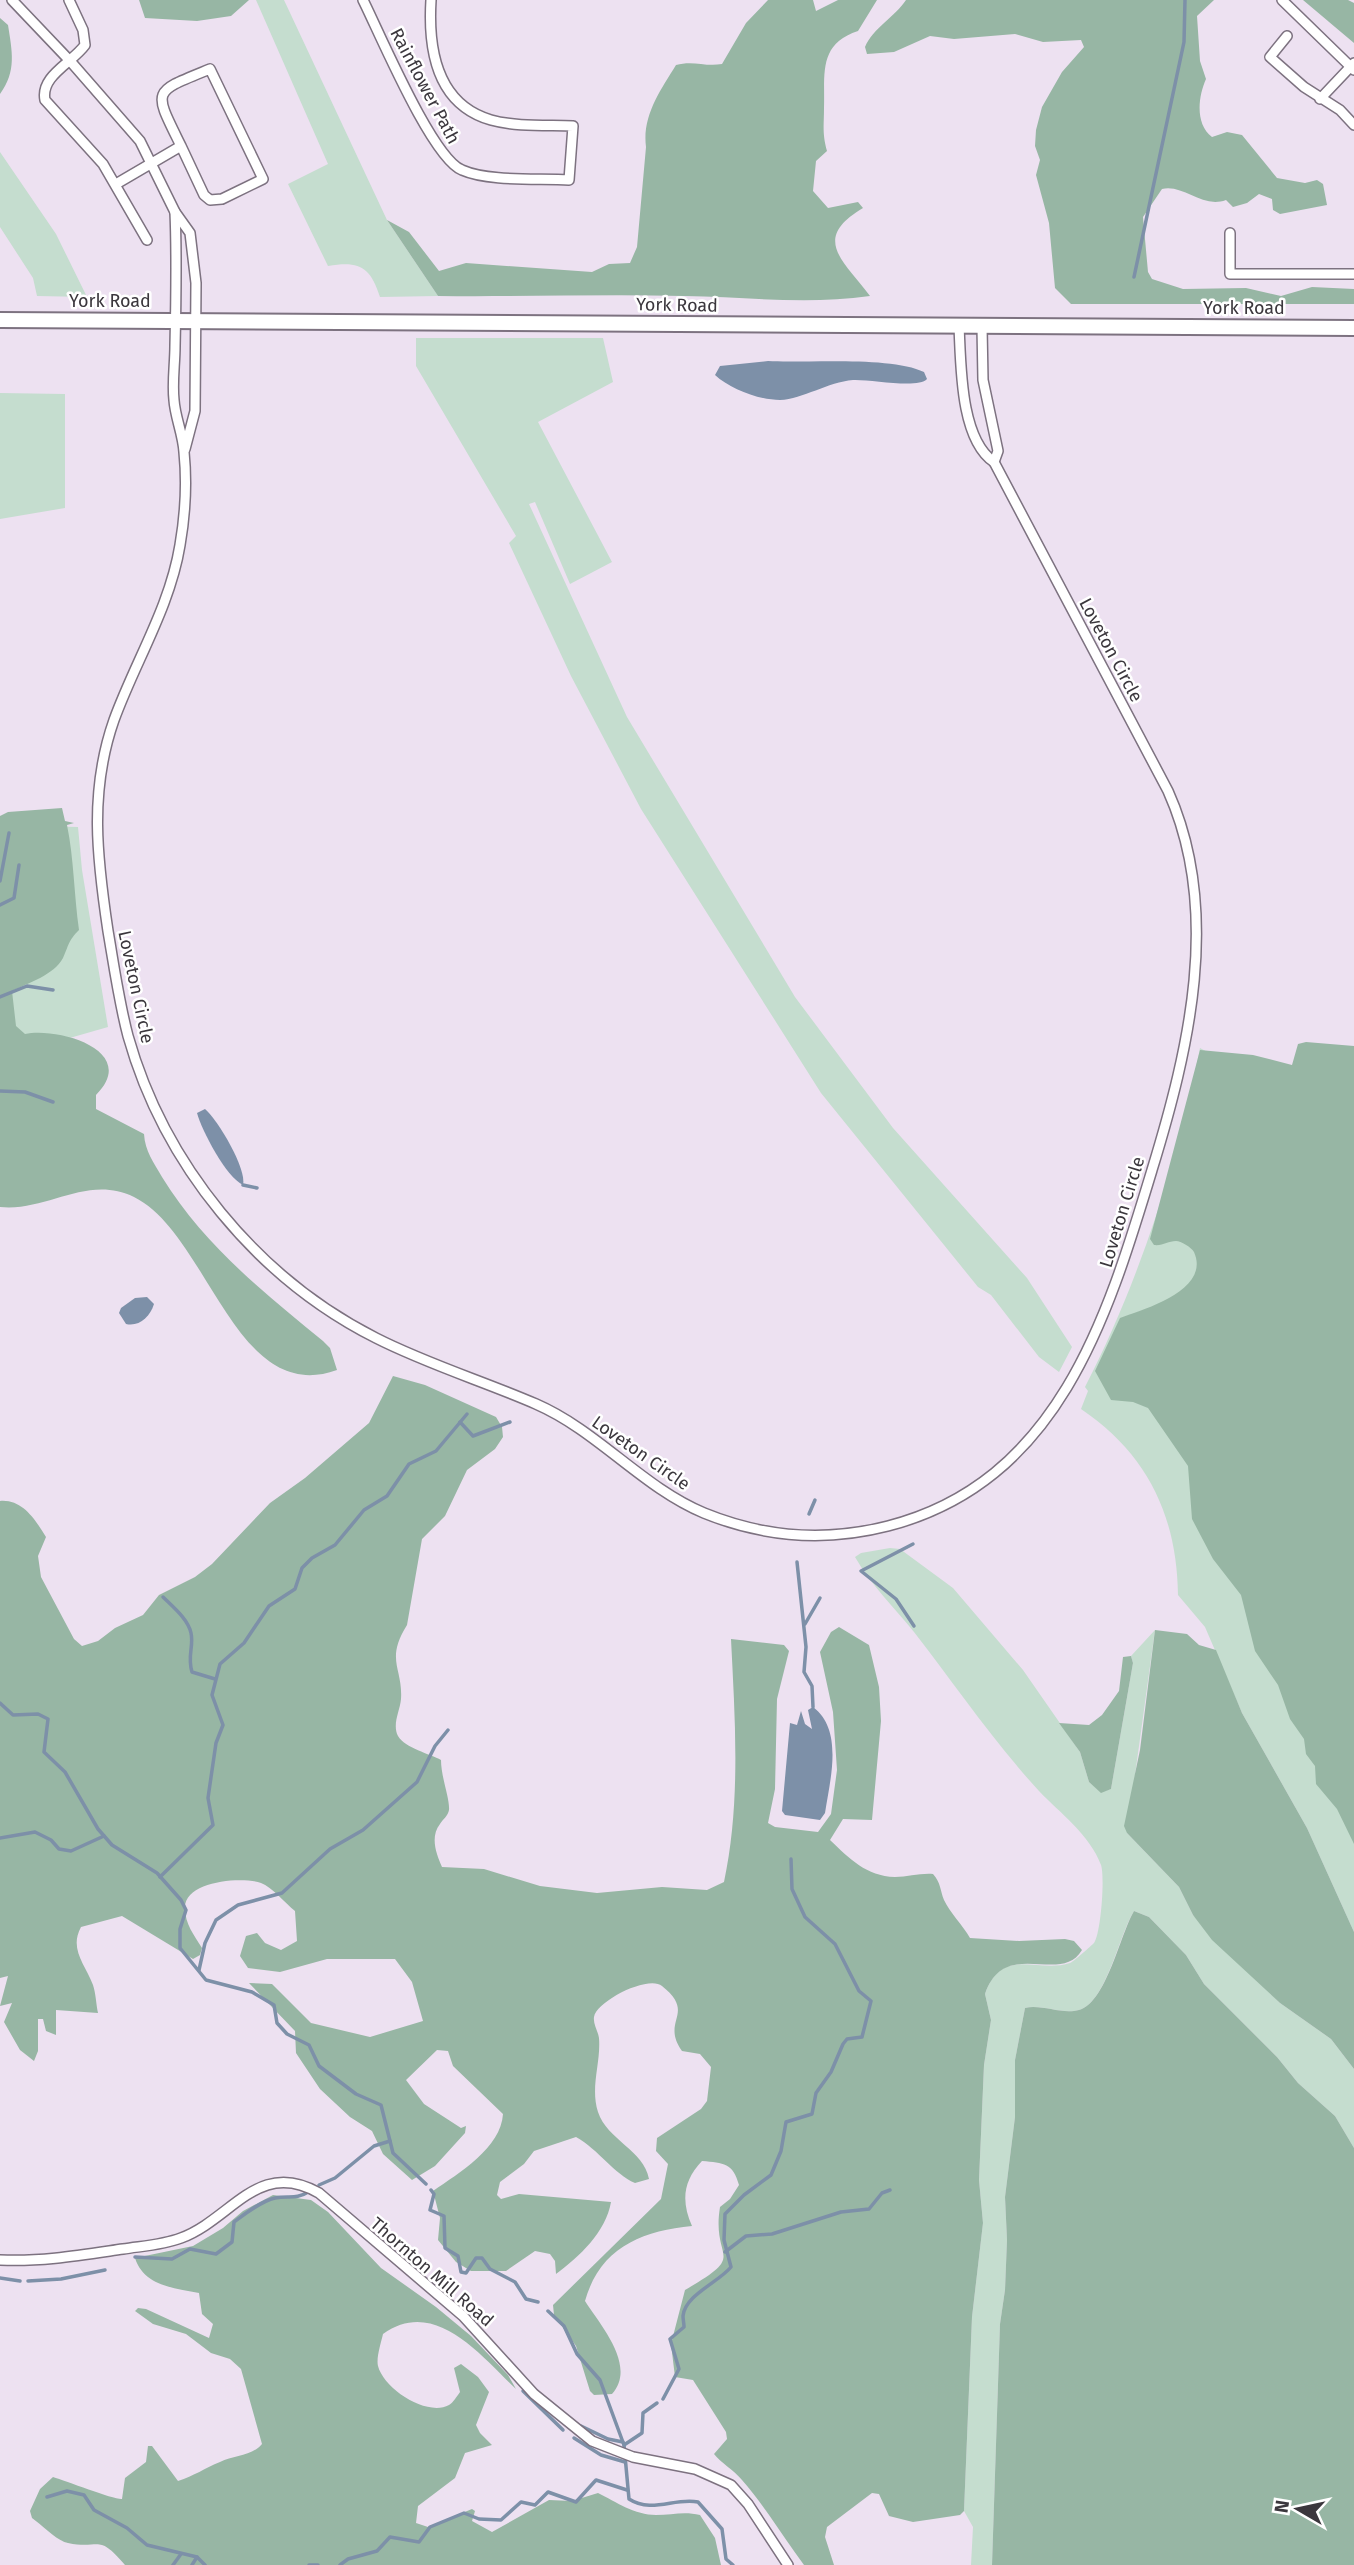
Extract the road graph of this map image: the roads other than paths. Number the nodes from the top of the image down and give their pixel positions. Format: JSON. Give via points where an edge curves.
{"nodes":[{"id":1,"x":12,"y":0,"type":"edge"},
{"id":2,"x":69,"y":0,"type":"edge"},
{"id":3,"x":363,"y":0,"type":"edge"},
{"id":4,"x":431,"y":0,"type":"edge"},
{"id":5,"x":1282,"y":0,"type":"edge"},
{"id":6,"x":1287,"y":36,"type":"dead end"},
{"id":7,"x":71,"y":62,"type":"junction"},
{"id":8,"x":1353,"y":66,"type":"edge"},
{"id":9,"x":1320,"y":99,"type":"junction"},
{"id":10,"x":1354,"y":125,"type":"edge"},
{"id":11,"x":181,"y":146,"type":"junction"},
{"id":12,"x":153,"y":164,"type":"junction"},
{"id":13,"x":116,"y":184,"type":"junction"},
{"id":14,"x":175,"y":212,"type":"junction"},
{"id":15,"x":1230,"y":233,"type":"dead end"},
{"id":16,"x":147,"y":240,"type":"dead end"},
{"id":17,"x":1354,"y":274,"type":"edge"},
{"id":18,"x":0,"y":320,"type":"edge"},
{"id":19,"x":176,"y":321,"type":"junction"},
{"id":20,"x":196,"y":321,"type":"junction"},
{"id":21,"x":959,"y":326,"type":"junction"},
{"id":22,"x":982,"y":327,"type":"junction"},
{"id":23,"x":1354,"y":328,"type":"edge"},
{"id":24,"x":184,"y":451,"type":"junction"},
{"id":25,"x":994,"y":462,"type":"junction"},
{"id":26,"x":0,"y":2260,"type":"edge"},
{"id":27,"x":788,"y":2565,"type":"edge"}],
"edges":[{"from":1,"to":7,"type":"street","name":"Loveton Circle"},
{"from":2,"to":7,"type":"street","via":[[85,39],[85,46]]},
{"from":3,"to":4,"type":"street","name":"Rainflower Path","via":[[430,134],[451,164],[478,174],[569,180],[573,126],[494,121],[467,107],[443,82],[430,48]]},
{"from":5,"to":8,"type":"street"},
{"from":6,"to":9,"type":"street","via":[[1270,57]]},
{"from":7,"to":12,"type":"street","name":"Loveton Circle","via":[[124,120]]},
{"from":7,"to":13,"type":"street","via":[[49,79],[45,100],[90,147]]},
{"from":8,"to":9,"type":"street"},
{"from":9,"to":10,"type":"street"},
{"from":11,"to":11,"type":"street","via":[[161,106],[162,94],[168,86],[210,69],[263,179],[222,200],[210,200]]},
{"from":11,"to":12,"type":"street"},
{"from":12,"to":13,"type":"street"},
{"from":12,"to":14,"type":"street","name":"Loveton Circle"},
{"from":13,"to":16,"type":"street"},
{"from":14,"to":19,"type":"street","name":"Loveton Circle"},
{"from":14,"to":20,"type":"street","name":"Loveton Circle","via":[[190,233]]},
{"from":15,"to":17,"type":"street","via":[[1230,274]]},
{"from":18,"to":19,"type":"main road","name":"York Road"},
{"from":19,"to":20,"type":"main road","name":"York Road"},
{"from":19,"to":24,"type":"street","name":"Loveton Circle","via":[[174,400]]},
{"from":20,"to":21,"type":"main road","name":"York Road"},
{"from":20,"to":24,"type":"street","name":"Loveton Circle","via":[[195,411]]},
{"from":21,"to":22,"type":"main road","name":"York Road"},
{"from":21,"to":25,"type":"street","name":"Loveton Circle","via":[[969,417],[984,455]]},
{"from":22,"to":23,"type":"main road","name":"York Road"},
{"from":22,"to":25,"type":"street","name":"Loveton Circle","via":[[983,380],[998,451]]},
{"from":24,"to":25,"type":"street","name":"Loveton Circle","via":[[183,526],[176,567],[113,723],[96,808],[100,874],[127,1032],[147,1088],[181,1156],[256,1251],[302,1291],[354,1326],[549,1410],[698,1510],[755,1529],[818,1536],[872,1530],[949,1503],[991,1476],[1046,1421],[1085,1356],[1118,1277],[1184,1054],[1195,932],[1186,837],[1168,791]]},
{"from":26,"to":27,"type":"street","name":"Thornton Mill Road","via":[[53,2260],[181,2238],[272,2182],[304,2184],[463,2316],[556,2414],[608,2449],[695,2469],[731,2485]]}]}
